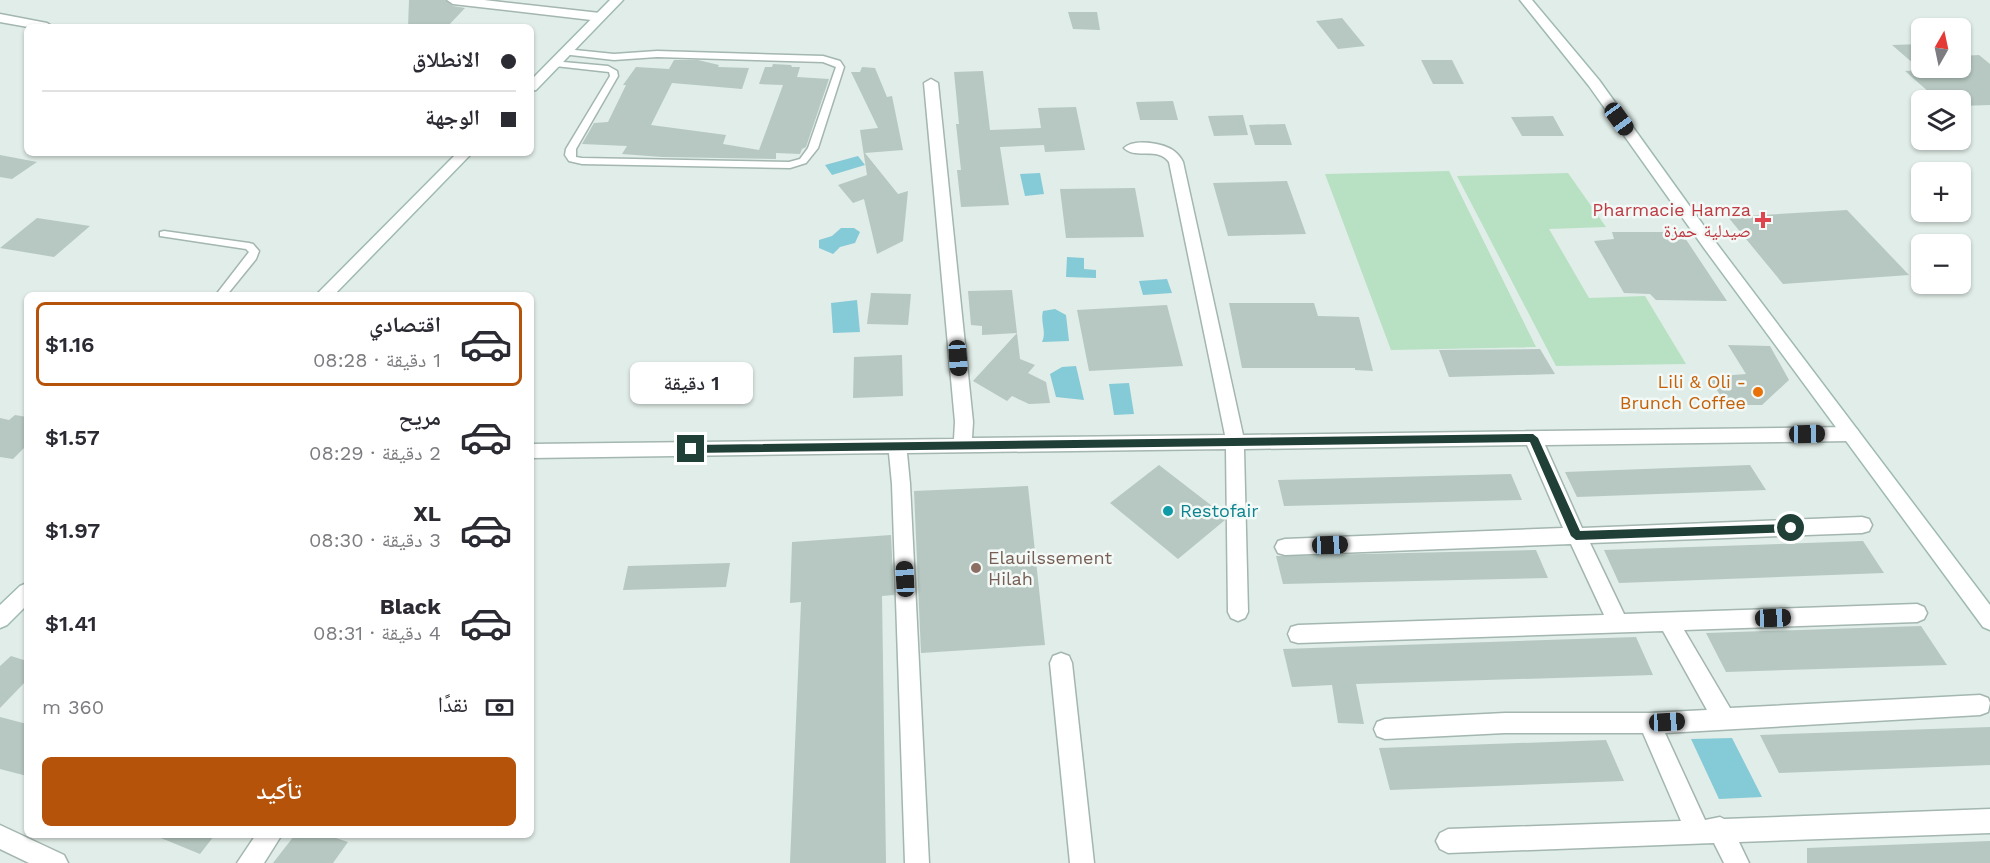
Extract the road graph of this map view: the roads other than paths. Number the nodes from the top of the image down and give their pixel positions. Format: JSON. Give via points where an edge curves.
{"nodes":[{"id":1,"x":453,"y":0,"type":"edge"},
{"id":2,"x":617,"y":0,"type":"edge"},
{"id":3,"x":1526,"y":0,"type":"edge"},
{"id":4,"x":490,"y":2,"type":"edge"},
{"id":5,"x":600,"y":17,"type":"junction"},
{"id":6,"x":0,"y":18,"type":"edge"},
{"id":7,"x":31,"y":24,"type":"edge"},
{"id":8,"x":565,"y":52,"type":"junction"},
{"id":9,"x":555,"y":63,"type":"junction"},
{"id":10,"x":931,"y":83,"type":"dead end"},
{"id":11,"x":534,"y":84,"type":"edge"},
{"id":12,"x":1131,"y":148,"type":"dead end"},
{"id":13,"x":462,"y":156,"type":"edge"},
{"id":14,"x":164,"y":234,"type":"dead end"},
{"id":15,"x":223,"y":292,"type":"edge"},
{"id":16,"x":327,"y":292,"type":"edge"},
{"id":17,"x":1851,"y":434,"type":"junction"},
{"id":18,"x":1533,"y":438,"type":"junction"},
{"id":19,"x":1235,"y":442,"type":"junction"},
{"id":20,"x":962,"y":446,"type":"junction"},
{"id":21,"x":897,"y":447,"type":"junction"},
{"id":22,"x":534,"y":451,"type":"edge"},
{"id":23,"x":1862,"y":525,"type":"dead end"},
{"id":24,"x":1576,"y":536,"type":"junction"},
{"id":25,"x":1285,"y":547,"type":"dead end"},
{"id":26,"x":24,"y":595,"type":"edge"},
{"id":27,"x":1238,"y":612,"type":"dead end"},
{"id":28,"x":1917,"y":613,"type":"dead end"},
{"id":29,"x":0,"y":619,"type":"edge"},
{"id":30,"x":1668,"y":621,"type":"junction"},
{"id":31,"x":1990,"y":621,"type":"edge"},
{"id":32,"x":1618,"y":623,"type":"junction"},
{"id":33,"x":1298,"y":634,"type":"dead end"},
{"id":34,"x":1061,"y":663,"type":"dead end"},
{"id":35,"x":1980,"y":705,"type":"dead end"},
{"id":36,"x":1724,"y":718,"type":"junction"},
{"id":37,"x":1649,"y":723,"type":"junction"},
{"id":38,"x":1385,"y":729,"type":"dead end"},
{"id":39,"x":1990,"y":821,"type":"edge"},
{"id":40,"x":1709,"y":830,"type":"junction"},
{"id":41,"x":0,"y":837,"type":"edge"},
{"id":42,"x":268,"y":838,"type":"edge"},
{"id":43,"x":1448,"y":841,"type":"dead end"},
{"id":44,"x":30,"y":842,"type":"edge"},
{"id":45,"x":56,"y":863,"type":"edge"},
{"id":46,"x":249,"y":863,"type":"edge"},
{"id":47,"x":917,"y":863,"type":"edge"},
{"id":48,"x":1082,"y":863,"type":"edge"},
{"id":49,"x":1737,"y":863,"type":"edge"}],
"edges":[{"from":1,"to":4,"type":"street"},
{"from":2,"to":5,"type":"street"},
{"from":3,"to":17,"type":"street","via":[[1593,83]]},
{"from":4,"to":5,"type":"street"},
{"from":5,"to":8,"type":"street"},
{"from":6,"to":7,"type":"street"},
{"from":8,"to":9,"type":"street"},
{"from":8,"to":9,"type":"lane","via":[[614,57],[657,54],[823,59],[840,67],[808,156],[790,165],[752,165],[572,159],[572,149],[614,76],[613,71]]},
{"from":9,"to":11,"type":"street"},
{"from":10,"to":20,"type":"street","via":[[956,328]]},
{"from":12,"to":19,"type":"street","via":[[1162,150],[1176,162]]},
{"from":13,"to":16,"type":"street"},
{"from":14,"to":15,"type":"lane","via":[[249,246],[254,251],[252,257]]},
{"from":17,"to":18,"type":"street"},
{"from":17,"to":31,"type":"street"},
{"from":18,"to":19,"type":"street"},
{"from":18,"to":24,"type":"street"},
{"from":19,"to":20,"type":"street"},
{"from":19,"to":27,"type":"street"},
{"from":20,"to":21,"type":"street"},
{"from":21,"to":22,"type":"street"},
{"from":21,"to":47,"type":"street"},
{"from":23,"to":24,"type":"street"},
{"from":24,"to":25,"type":"street"},
{"from":24,"to":32,"type":"street"},
{"from":26,"to":29,"type":"street"},
{"from":28,"to":30,"type":"street"},
{"from":30,"to":32,"type":"street"},
{"from":30,"to":36,"type":"street"},
{"from":32,"to":33,"type":"street"},
{"from":34,"to":48,"type":"street"},
{"from":35,"to":36,"type":"street"},
{"from":36,"to":37,"type":"street"},
{"from":37,"to":38,"type":"street","via":[[1505,723]]},
{"from":37,"to":40,"type":"street"},
{"from":39,"to":40,"type":"street"},
{"from":40,"to":43,"type":"street"},
{"from":40,"to":49,"type":"street"},
{"from":41,"to":44,"type":"street"},
{"from":42,"to":46,"type":"street"},
{"from":44,"to":45,"type":"street"}]}
